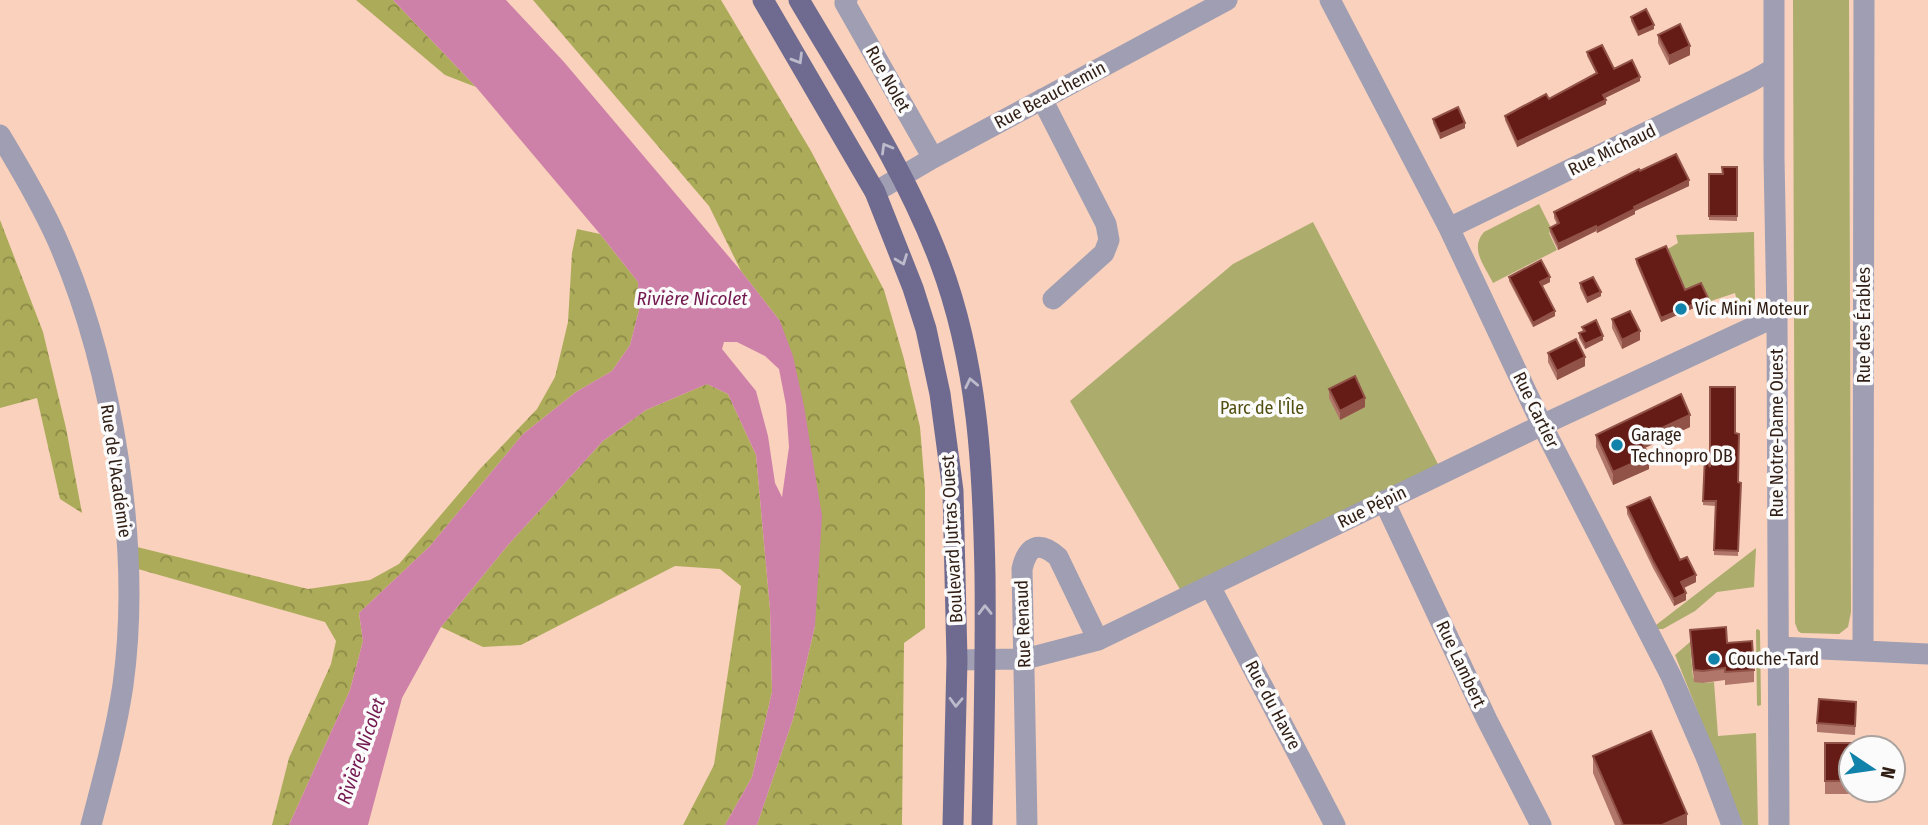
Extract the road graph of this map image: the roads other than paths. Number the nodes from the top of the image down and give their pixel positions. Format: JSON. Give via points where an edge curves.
{"nodes":[{"id":1,"x":763,"y":0,"type":"edge"},
{"id":2,"x":799,"y":0,"type":"edge"},
{"id":3,"x":846,"y":0,"type":"edge"},
{"id":4,"x":1227,"y":0,"type":"edge"},
{"id":5,"x":1330,"y":0,"type":"edge"},
{"id":6,"x":1774,"y":0,"type":"edge"},
{"id":7,"x":1864,"y":0,"type":"edge"},
{"id":8,"x":1773,"y":69,"type":"junction"},
{"id":9,"x":1042,"y":99,"type":"junction"},
{"id":10,"x":0,"y":135,"type":"edge"},
{"id":11,"x":933,"y":158,"type":"junction"},
{"id":12,"x":902,"y":176,"type":"junction"},
{"id":13,"x":875,"y":192,"type":"junction"},
{"id":14,"x":1449,"y":228,"type":"junction"},
{"id":15,"x":1053,"y":299,"type":"dead end"},
{"id":16,"x":1777,"y":316,"type":"junction"},
{"id":17,"x":1542,"y":425,"type":"junction"},
{"id":18,"x":1384,"y":502,"type":"junction"},
{"id":19,"x":1210,"y":586,"type":"junction"},
{"id":20,"x":1098,"y":640,"type":"junction"},
{"id":21,"x":1779,"y":648,"type":"junction"},
{"id":22,"x":1863,"y":650,"type":"junction"},
{"id":23,"x":1928,"y":654,"type":"edge"},
{"id":24,"x":986,"y":659,"type":"junction"},
{"id":25,"x":1025,"y":659,"type":"junction"},
{"id":26,"x":957,"y":660,"type":"junction"},
{"id":27,"x":91,"y":825,"type":"edge"},
{"id":28,"x":953,"y":825,"type":"edge"},
{"id":29,"x":982,"y":825,"type":"edge"},
{"id":30,"x":1027,"y":825,"type":"edge"},
{"id":31,"x":1335,"y":825,"type":"edge"},
{"id":32,"x":1541,"y":825,"type":"edge"},
{"id":33,"x":1732,"y":825,"type":"edge"},
{"id":34,"x":1779,"y":825,"type":"edge"}],
"edges":[{"from":1,"to":13,"type":"main road","name":"Boulevard Jutras Ouest","one_way":true},
{"from":12,"to":2,"type":"main road","name":"Boulevard Jutras Ouest","one_way":true},
{"from":3,"to":11,"type":"street","name":"Rue Nolet"},
{"from":4,"to":9,"type":"street","name":"Rue Beauchemin"},
{"from":5,"to":14,"type":"street","name":"Rue Cartier"},
{"from":6,"to":8,"type":"street","name":"Rue Notre-Dame Ouest"},
{"from":7,"to":22,"type":"street","name":"Rue des Érables"},
{"from":8,"to":14,"type":"street","name":"Rue Michaud"},
{"from":8,"to":16,"type":"street","name":"Rue Notre-Dame Ouest"},
{"from":9,"to":11,"type":"street","name":"Rue Beauchemin"},
{"from":9,"to":15,"type":"street","via":[[1106,224],[1109,240],[1104,253]]},
{"from":10,"to":27,"type":"street","name":"Rue de l'Académie","via":[[55,236],[86,314],[117,460],[127,563],[127,644],[123,685]]},
{"from":11,"to":12,"type":"street","name":"Rue Beauchemin"},
{"from":12,"to":13,"type":"street","name":"Rue Beauchemin"},
{"from":24,"to":12,"type":"main road","name":"Boulevard Jutras Ouest","one_way":true,"via":[[984,500],[973,391],[940,262]]},
{"from":13,"to":26,"type":"main road","name":"Boulevard Jutras Ouest","one_way":true,"via":[[913,288],[940,394],[953,491]]},
{"from":14,"to":17,"type":"street","name":"Rue Cartier"},
{"from":16,"to":17,"type":"street","name":"Rue Pépin"},
{"from":16,"to":21,"type":"street","name":"Rue Notre-Dame Ouest"},
{"from":17,"to":18,"type":"street","name":"Rue Pépin"},
{"from":17,"to":33,"type":"street","name":"Rue Cartier","via":[[1671,676]]},
{"from":18,"to":19,"type":"street","name":"Rue Pépin"},
{"from":18,"to":32,"type":"street","name":"Rue Lambert"},
{"from":19,"to":20,"type":"street","name":"Rue Pépin"},
{"from":19,"to":31,"type":"street","name":"Rue du Havre"},
{"from":20,"to":25,"type":"street","name":"Rue Pépin"},
{"from":20,"to":25,"type":"street","name":"Rue Renaud","via":[[1058,556],[1050,549],[1032,548],[1022,569]]},
{"from":21,"to":22,"type":"street"},
{"from":21,"to":34,"type":"street","name":"Rue Notre-Dame Ouest"},
{"from":22,"to":23,"type":"street"},
{"from":24,"to":25,"type":"street","name":"Rue Pépin"},
{"from":24,"to":26,"type":"street","name":"Rue Pépin"},
{"from":24,"to":29,"type":"main road","name":"Boulevard Jutras Ouest"},
{"from":25,"to":30,"type":"street","name":"Rue Renaud"},
{"from":26,"to":28,"type":"main road","name":"Boulevard Jutras Ouest","one_way":true}]}
